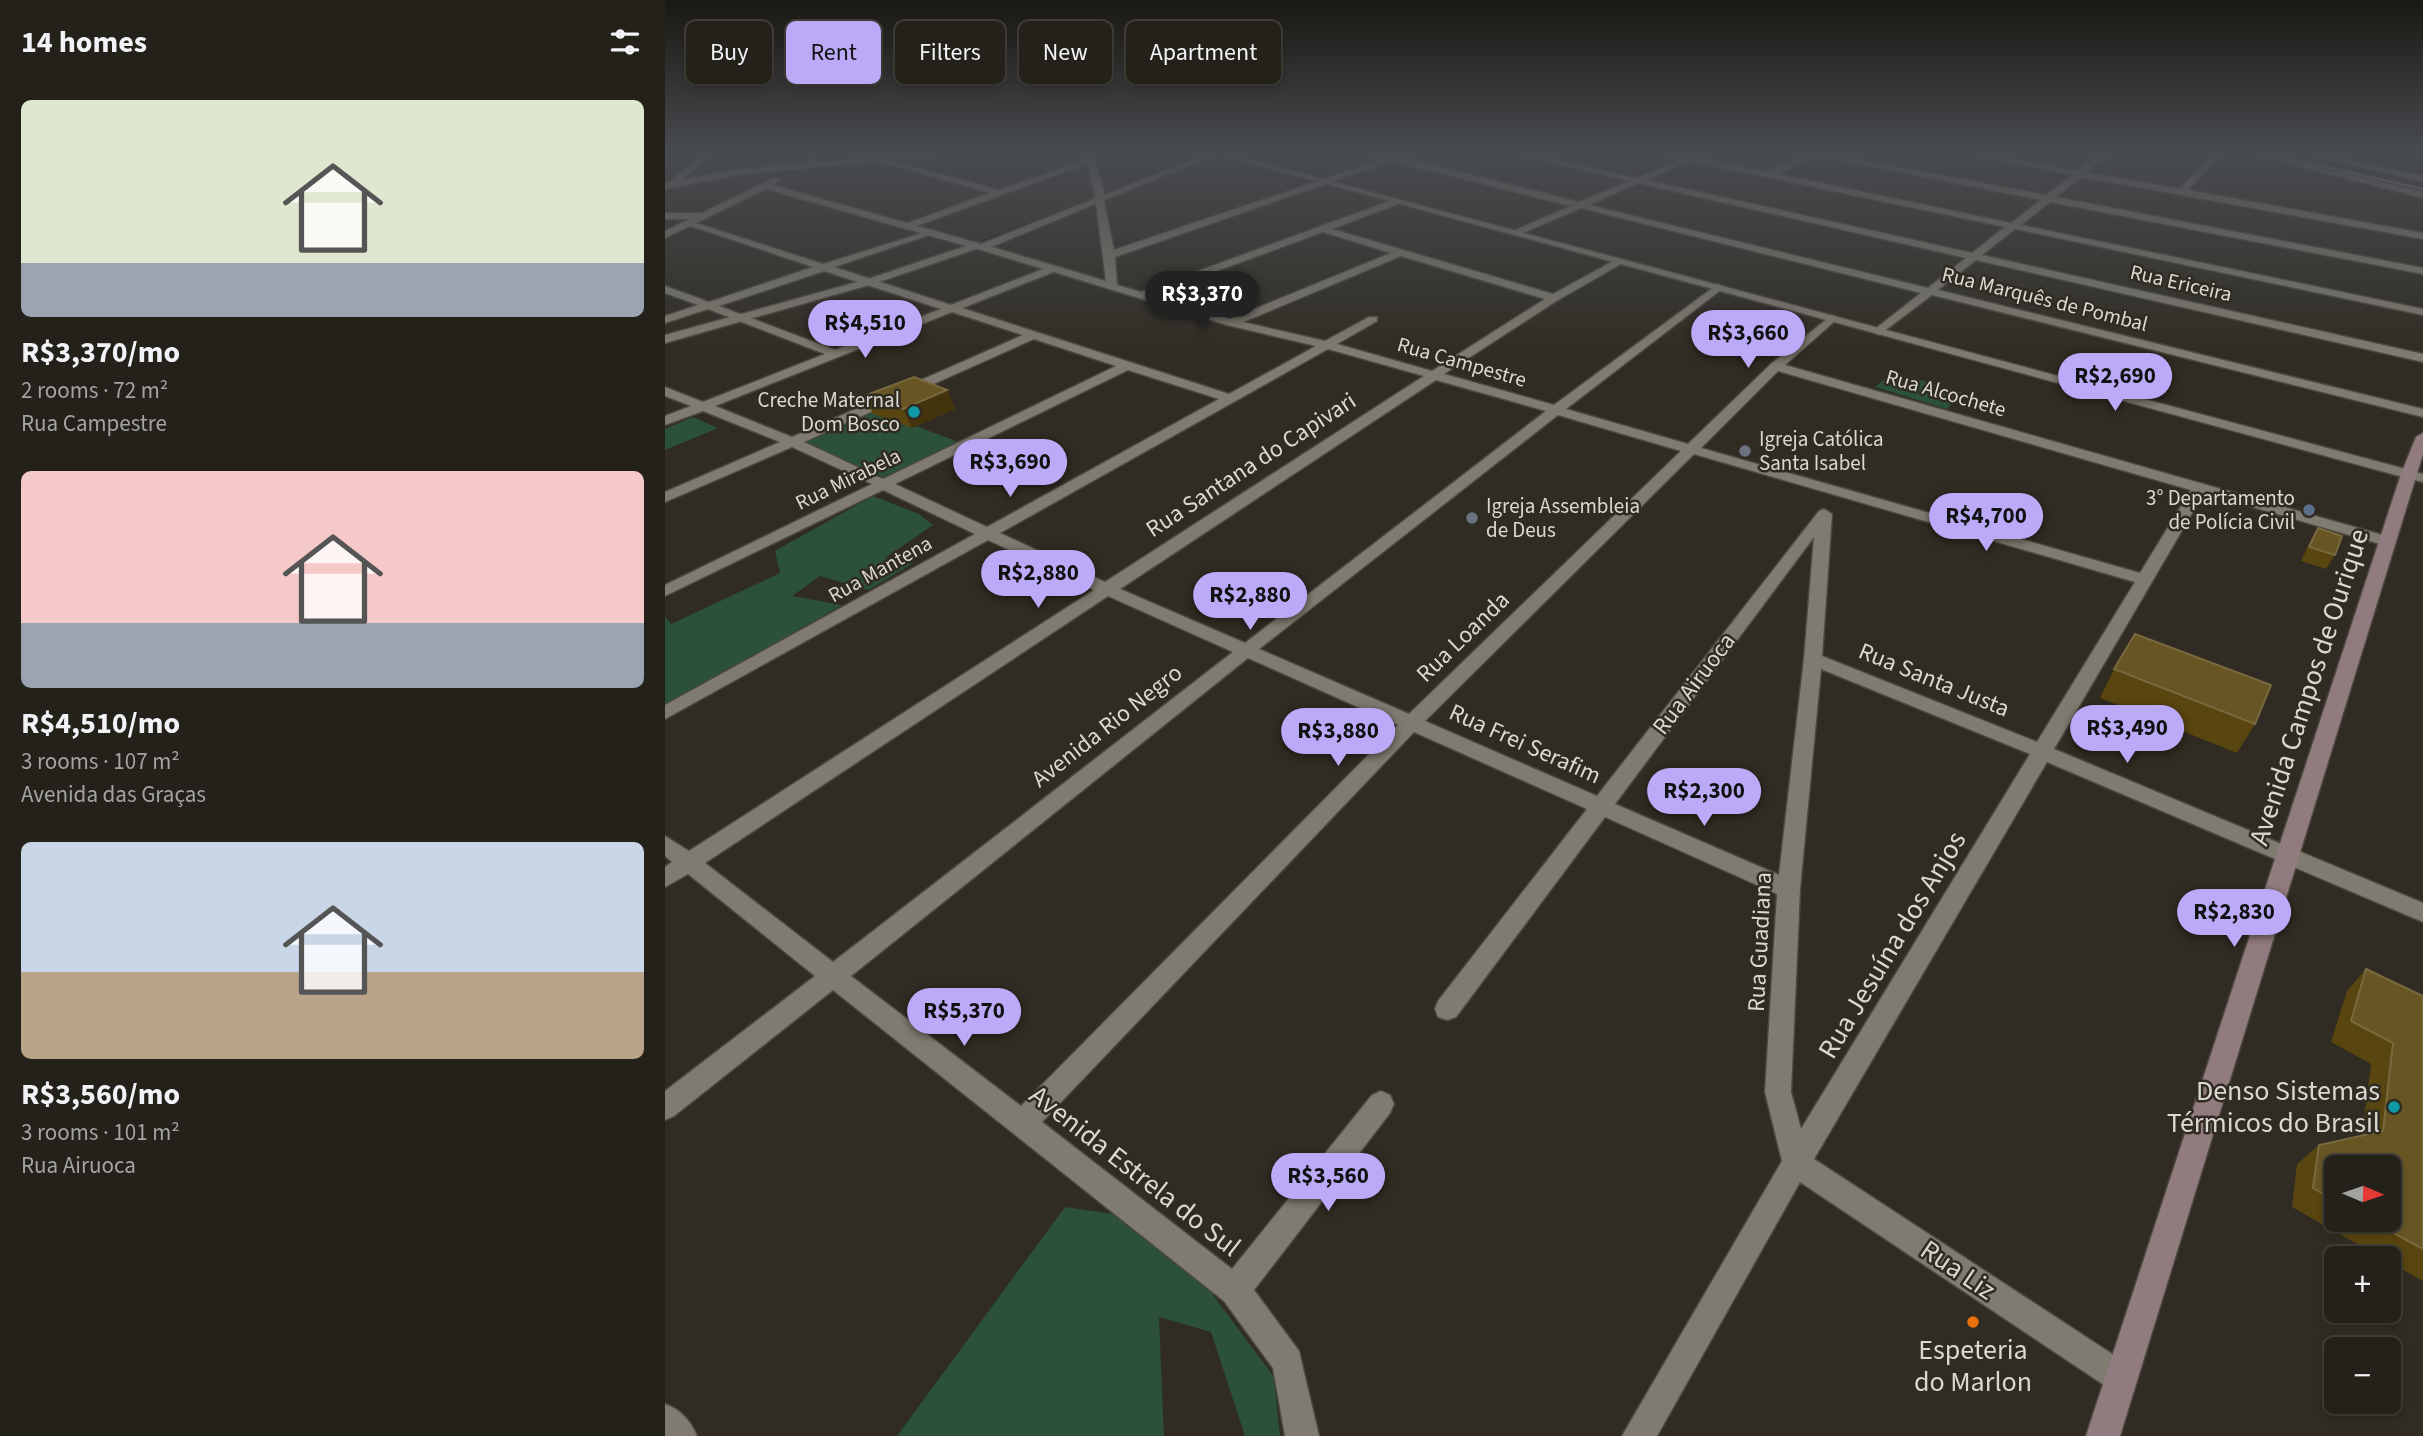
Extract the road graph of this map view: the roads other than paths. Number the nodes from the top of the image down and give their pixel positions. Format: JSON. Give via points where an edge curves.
{"nodes":[{"id":1,"x":697,"y":221,"type":"edge"},
{"id":2,"x":890,"y":221,"type":"edge"},
{"id":3,"x":922,"y":221,"type":"edge"},
{"id":4,"x":1041,"y":221,"type":"edge"},
{"id":5,"x":1104,"y":221,"type":"edge"},
{"id":6,"x":1208,"y":221,"type":"edge"},
{"id":7,"x":1344,"y":221,"type":"edge"},
{"id":8,"x":1471,"y":221,"type":"edge"},
{"id":9,"x":1544,"y":221,"type":"edge"},
{"id":10,"x":1647,"y":221,"type":"edge"},
{"id":11,"x":1820,"y":221,"type":"edge"},
{"id":12,"x":1996,"y":221,"type":"edge"},
{"id":13,"x":2021,"y":221,"type":"edge"},
{"id":14,"x":2163,"y":221,"type":"edge"},
{"id":15,"x":2341,"y":221,"type":"edge"},
{"id":16,"x":690,"y":224,"type":"junction"},
{"id":17,"x":2016,"y":225,"type":"junction"},
{"id":18,"x":908,"y":226,"type":"junction"},
{"id":19,"x":1323,"y":229,"type":"junction"},
{"id":20,"x":929,"y":232,"type":"junction"},
{"id":21,"x":1516,"y":233,"type":"junction"},
{"id":22,"x":665,"y":235,"type":"edge"},
{"id":23,"x":2423,"y":236,"type":"edge"},
{"id":24,"x":977,"y":245,"type":"junction"},
{"id":25,"x":1401,"y":252,"type":"junction"},
{"id":26,"x":1110,"y":255,"type":"junction"},
{"id":27,"x":1976,"y":256,"type":"junction"},
{"id":28,"x":1621,"y":261,"type":"junction"},
{"id":29,"x":826,"y":267,"type":"junction"},
{"id":30,"x":1053,"y":269,"type":"junction"},
{"id":31,"x":2423,"y":271,"type":"edge"},
{"id":32,"x":872,"y":282,"type":"junction"},
{"id":33,"x":1112,"y":287,"type":"junction"},
{"id":34,"x":1718,"y":287,"type":"junction"},
{"id":35,"x":665,"y":289,"type":"edge"},
{"id":36,"x":1931,"y":290,"type":"junction"},
{"id":37,"x":1140,"y":296,"type":"junction"},
{"id":38,"x":1554,"y":298,"type":"junction"},
{"id":39,"x":711,"y":305,"type":"junction"},
{"id":40,"x":953,"y":308,"type":"junction"},
{"id":41,"x":2423,"y":312,"type":"edge"},
{"id":42,"x":1832,"y":318,"type":"junction"},
{"id":43,"x":743,"y":319,"type":"junction"},
{"id":44,"x":665,"y":320,"type":"edge"},
{"id":45,"x":1373,"y":320,"type":"dead end"},
{"id":46,"x":1231,"y":323,"type":"junction"},
{"id":47,"x":1879,"y":331,"type":"junction"},
{"id":48,"x":1031,"y":336,"type":"junction"},
{"id":49,"x":665,"y":339,"type":"edge"},
{"id":50,"x":1325,"y":344,"type":"junction"},
{"id":51,"x":835,"y":354,"type":"junction"},
{"id":52,"x":2423,"y":358,"type":"edge"},
{"id":53,"x":1776,"y":366,"type":"junction"},
{"id":54,"x":1123,"y":367,"type":"junction"},
{"id":55,"x":1433,"y":376,"type":"junction"},
{"id":56,"x":665,"y":391,"type":"edge"},
{"id":57,"x":1228,"y":398,"type":"junction"},
{"id":58,"x":702,"y":407,"type":"junction"},
{"id":59,"x":1553,"y":411,"type":"junction"},
{"id":60,"x":2423,"y":413,"type":"edge"},
{"id":61,"x":665,"y":421,"type":"edge"},
{"id":62,"x":2423,"y":438,"type":"edge"},
{"id":63,"x":793,"y":442,"type":"junction"},
{"id":64,"x":1692,"y":451,"type":"junction"},
{"id":65,"x":2415,"y":476,"type":"edge"},
{"id":66,"x":887,"y":484,"type":"junction"},
{"id":67,"x":2200,"y":487,"type":"junction"},
{"id":68,"x":1835,"y":491,"type":"junction"},
{"id":69,"x":665,"y":498,"type":"edge"},
{"id":70,"x":1824,"y":514,"type":"junction"},
{"id":71,"x":988,"y":532,"type":"junction"},
{"id":72,"x":2387,"y":541,"type":"junction"},
{"id":73,"x":2147,"y":580,"type":"junction"},
{"id":74,"x":1106,"y":589,"type":"junction"},
{"id":75,"x":665,"y":591,"type":"edge"},
{"id":76,"x":1244,"y":651,"type":"junction"},
{"id":77,"x":1812,"y":659,"type":"junction"},
{"id":78,"x":665,"y":713,"type":"edge"},
{"id":79,"x":1412,"y":723,"type":"junction"},
{"id":80,"x":2043,"y":752,"type":"junction"},
{"id":81,"x":1601,"y":806,"type":"junction"},
{"id":82,"x":665,"y":844,"type":"edge"},
{"id":83,"x":2287,"y":856,"type":"junction"},
{"id":84,"x":690,"y":862,"type":"junction"},
{"id":85,"x":665,"y":878,"type":"edge"},
{"id":86,"x":1789,"y":889,"type":"junction"},
{"id":87,"x":2423,"y":913,"type":"edge"},
{"id":88,"x":834,"y":976,"type":"junction"},
{"id":89,"x":1447,"y":1009,"type":"dead end"},
{"id":90,"x":1381,"y":1104,"type":"dead end"},
{"id":91,"x":665,"y":1107,"type":"edge"},
{"id":92,"x":1023,"y":1123,"type":"junction"},
{"id":93,"x":1796,"y":1163,"type":"junction"},
{"id":94,"x":1235,"y":1290,"type":"junction"},
{"id":95,"x":2121,"y":1378,"type":"junction"},
{"id":96,"x":665,"y":1420,"type":"edge"},
{"id":97,"x":680,"y":1436,"type":"edge"},
{"id":98,"x":1302,"y":1436,"type":"edge"},
{"id":99,"x":1639,"y":1436,"type":"edge"},
{"id":100,"x":2103,"y":1436,"type":"edge"}],
"edges":[{"from":1,"to":16,"type":"street"},
{"from":2,"to":18,"type":"street","name":"Rua Campestre"},
{"from":3,"to":18,"type":"street"},
{"from":4,"to":24,"type":"street"},
{"from":5,"to":26,"type":"street"},
{"from":6,"to":26,"type":"street"},
{"from":7,"to":19,"type":"street"},
{"from":8,"to":21,"type":"street"},
{"from":9,"to":21,"type":"street"},
{"from":10,"to":36,"type":"street","name":"Rua Marquês de Pombal"},
{"from":11,"to":27,"type":"street","name":"Rua Ericeira"},
{"from":12,"to":17,"type":"street"},
{"from":13,"to":17,"type":"street"},
{"from":14,"to":31,"type":"street"},
{"from":15,"to":23,"type":"street"},
{"from":16,"to":22,"type":"street"},
{"from":16,"to":29,"type":"street"},
{"from":17,"to":27,"type":"street"},
{"from":17,"to":41,"type":"street"},
{"from":18,"to":20,"type":"street","name":"Rua Campestre"},
{"from":19,"to":25,"type":"street"},
{"from":19,"to":37,"type":"street"},
{"from":20,"to":24,"type":"street","name":"Rua Campestre"},
{"from":20,"to":29,"type":"street"},
{"from":21,"to":28,"type":"street"},
{"from":24,"to":30,"type":"street","name":"Rua Campestre"},
{"from":24,"to":32,"type":"street"},
{"from":25,"to":38,"type":"street"},
{"from":25,"to":46,"type":"street"},
{"from":26,"to":33,"type":"street"},
{"from":27,"to":36,"type":"street"},
{"from":27,"to":52,"type":"street","name":"Rua Ericeira"},
{"from":28,"to":34,"type":"street"},
{"from":28,"to":38,"type":"street","name":"Rua Santana do Capivari"},
{"from":29,"to":32,"type":"street"},
{"from":29,"to":39,"type":"street"},
{"from":30,"to":33,"type":"street","name":"Rua Campestre"},
{"from":30,"to":40,"type":"street"},
{"from":32,"to":40,"type":"street"},
{"from":32,"to":43,"type":"street"},
{"from":33,"to":37,"type":"street","name":"Rua Campestre"},
{"from":34,"to":42,"type":"street"},
{"from":34,"to":59,"type":"street","name":"Avenida Rio Negro"},
{"from":35,"to":39,"type":"street"},
{"from":36,"to":47,"type":"street"},
{"from":36,"to":60,"type":"street","name":"Rua Marquês de Pombal"},
{"from":37,"to":46,"type":"street","name":"Rua Campestre"},
{"from":38,"to":55,"type":"street","name":"Rua Santana do Capivari"},
{"from":39,"to":43,"type":"street"},
{"from":39,"to":44,"type":"street"},
{"from":40,"to":48,"type":"street"},
{"from":40,"to":51,"type":"street"},
{"from":42,"to":47,"type":"street"},
{"from":42,"to":53,"type":"street","name":"Rua Loanda"},
{"from":43,"to":49,"type":"street"},
{"from":43,"to":51,"type":"street"},
{"from":45,"to":50,"type":"street","name":"Rua Mantena"},
{"from":46,"to":50,"type":"street","name":"Rua Campestre"},
{"from":47,"to":65,"type":"street"},
{"from":48,"to":54,"type":"street"},
{"from":48,"to":63,"type":"street"},
{"from":50,"to":55,"type":"street","name":"Rua Campestre"},
{"from":50,"to":57,"type":"street","name":"Rua Mantena"},
{"from":51,"to":58,"type":"street"},
{"from":53,"to":64,"type":"street","name":"Rua Loanda"},
{"from":53,"to":67,"type":"street","name":"Rua Alcochete"},
{"from":54,"to":57,"type":"street"},
{"from":54,"to":66,"type":"street","name":"Rua Mirabela"},
{"from":55,"to":59,"type":"street","name":"Rua Campestre"},
{"from":55,"to":74,"type":"street","name":"Rua Santana do Capivari"},
{"from":56,"to":58,"type":"street","name":"Rua Frei Serafim"},
{"from":57,"to":71,"type":"street","name":"Rua Mantena"},
{"from":58,"to":61,"type":"street"},
{"from":58,"to":63,"type":"street","name":"Rua Frei Serafim"},
{"from":59,"to":64,"type":"street","name":"Rua Campestre"},
{"from":59,"to":76,"type":"street","name":"Avenida Rio Negro"},
{"from":62,"to":65,"type":"main road","name":"Avenida Campos de Ourique"},
{"from":63,"to":66,"type":"street","name":"Rua Frei Serafim"},
{"from":63,"to":69,"type":"street"},
{"from":64,"to":68,"type":"street","name":"Rua Campestre"},
{"from":64,"to":79,"type":"street","name":"Rua Loanda"},
{"from":65,"to":72,"type":"main road","name":"Avenida Campos de Ourique"},
{"from":66,"to":71,"type":"street","name":"Rua Frei Serafim"},
{"from":66,"to":75,"type":"street","name":"Rua Mirabela"},
{"from":67,"to":72,"type":"street","name":"Rua Alcochete"},
{"from":67,"to":73,"type":"street","name":"Rua Jesuína dos Anjos"},
{"from":68,"to":70,"type":"street","name":"Rua Airuoca"},
{"from":68,"to":73,"type":"street","name":"Rua Campestre"},
{"from":70,"to":77,"type":"street","name":"Rua Guadiana"},
{"from":70,"to":81,"type":"street","name":"Rua Airuoca"},
{"from":71,"to":74,"type":"street","name":"Rua Frei Serafim"},
{"from":71,"to":78,"type":"street","name":"Rua Mantena"},
{"from":72,"to":83,"type":"main road","name":"Avenida Campos de Ourique"},
{"from":73,"to":80,"type":"street","name":"Rua Jesuína dos Anjos"},
{"from":74,"to":76,"type":"street","name":"Rua Frei Serafim"},
{"from":74,"to":84,"type":"street","name":"Rua Santana do Capivari"},
{"from":76,"to":79,"type":"street","name":"Rua Frei Serafim"},
{"from":76,"to":88,"type":"street","name":"Avenida Rio Negro"},
{"from":77,"to":80,"type":"street","name":"Rua Santa Justa"},
{"from":77,"to":86,"type":"street","name":"Rua Guadiana"},
{"from":79,"to":81,"type":"street","name":"Rua Frei Serafim"},
{"from":79,"to":92,"type":"street","name":"Rua Loanda"},
{"from":80,"to":83,"type":"street","name":"Rua Santa Justa"},
{"from":80,"to":93,"type":"street","name":"Rua Jesuína dos Anjos"},
{"from":81,"to":86,"type":"street","name":"Rua Frei Serafim"},
{"from":81,"to":89,"type":"street","name":"Rua Airuoca"},
{"from":82,"to":84,"type":"street","name":"Avenida Estrela do Sul"},
{"from":83,"to":87,"type":"street","name":"Rua Santa Justa"},
{"from":83,"to":95,"type":"main road","name":"Avenida Campos de Ourique"},
{"from":84,"to":85,"type":"street","name":"Rua Santana do Capivari"},
{"from":84,"to":88,"type":"street","name":"Avenida Estrela do Sul"},
{"from":86,"to":93,"type":"street","name":"Rua Guadiana","via":[[1778,1092]]},
{"from":88,"to":91,"type":"street","name":"Avenida Rio Negro"},
{"from":88,"to":92,"type":"street","name":"Avenida Estrela do Sul"},
{"from":90,"to":94,"type":"street"},
{"from":92,"to":94,"type":"street","name":"Avenida Estrela do Sul"},
{"from":93,"to":95,"type":"street","name":"Rua Liz"},
{"from":93,"to":99,"type":"street","name":"Rua Jesuína dos Anjos"},
{"from":94,"to":98,"type":"street","name":"Avenida Estrela do Sul","via":[[1288,1362]]},
{"from":95,"to":100,"type":"main road","name":"Avenida Campos de Ourique"},
{"from":96,"to":97,"type":"street"}]}
